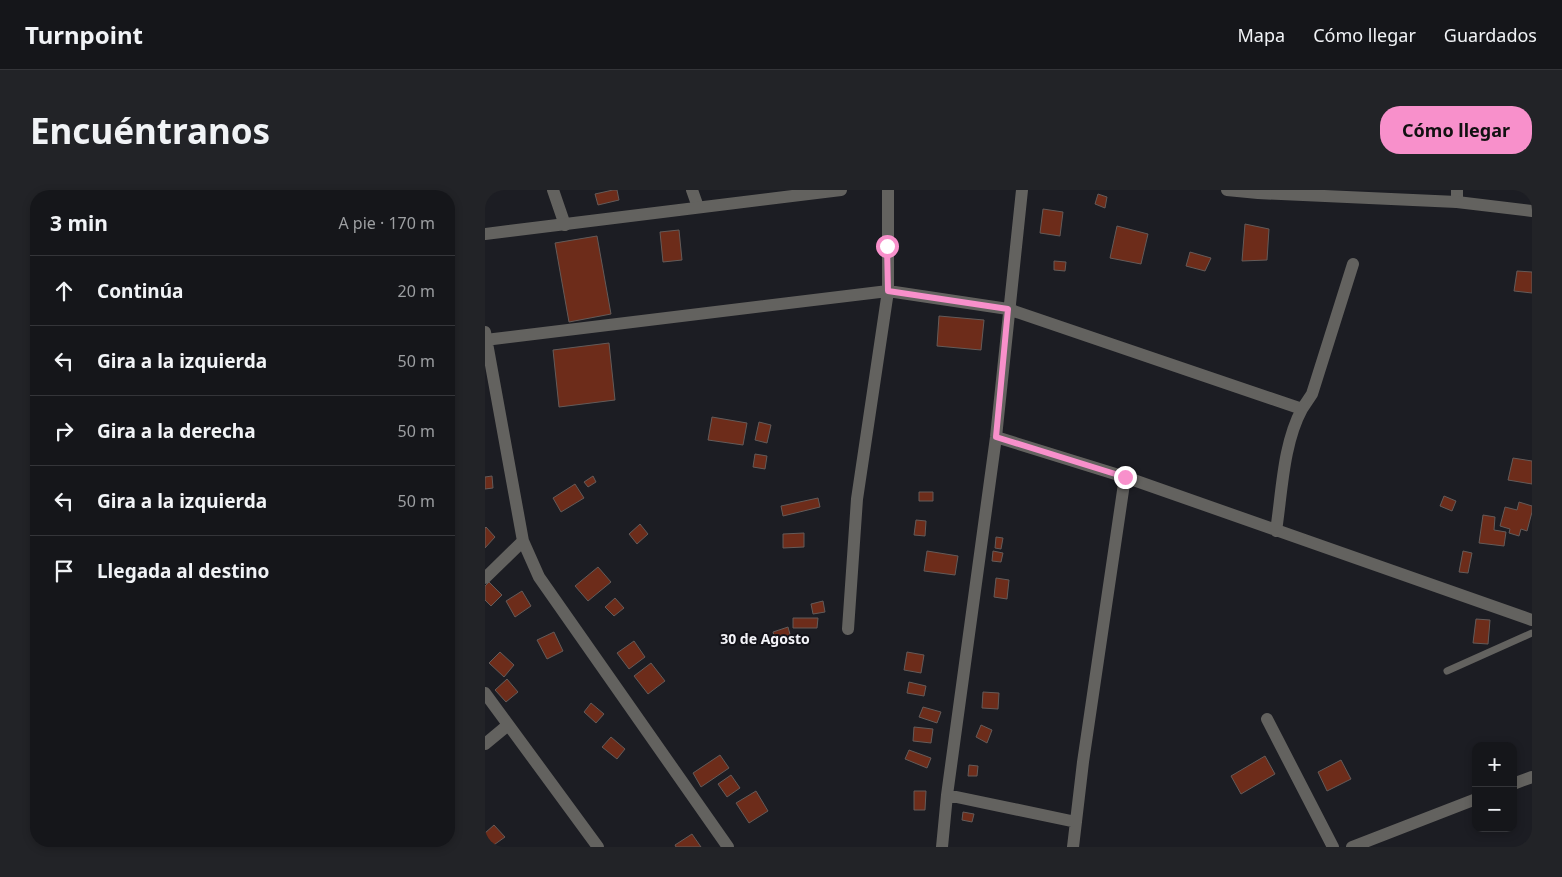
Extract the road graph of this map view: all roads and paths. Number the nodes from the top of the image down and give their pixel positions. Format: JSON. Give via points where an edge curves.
{"nodes":[{"id":1,"x":553,"y":190,"type":"edge"},
{"id":2,"x":691,"y":190,"type":"edge"},
{"id":3,"x":841,"y":190,"type":"edge"},
{"id":4,"x":888,"y":190,"type":"edge"},
{"id":5,"x":1021,"y":190,"type":"edge"},
{"id":6,"x":1227,"y":190,"type":"edge"},
{"id":7,"x":824,"y":191,"type":"edge"},
{"id":8,"x":1258,"y":191,"type":"edge"},
{"id":9,"x":1457,"y":196,"type":"edge"},
{"id":10,"x":698,"y":207,"type":"junction"},
{"id":11,"x":1532,"y":211,"type":"edge"},
{"id":12,"x":565,"y":225,"type":"junction"},
{"id":13,"x":485,"y":234,"type":"edge"},
{"id":14,"x":1353,"y":264,"type":"dead end"},
{"id":15,"x":888,"y":291,"type":"junction"},
{"id":16,"x":1008,"y":309,"type":"junction"},
{"id":17,"x":485,"y":337,"type":"edge"},
{"id":18,"x":1302,"y":409,"type":"junction"},
{"id":19,"x":996,"y":437,"type":"junction"},
{"id":20,"x":1125,"y":477,"type":"junction"},
{"id":21,"x":1276,"y":531,"type":"junction"},
{"id":22,"x":523,"y":541,"type":"junction"},
{"id":23,"x":485,"y":578,"type":"edge"},
{"id":24,"x":1532,"y":620,"type":"edge"},
{"id":25,"x":848,"y":629,"type":"dead end"},
{"id":26,"x":1532,"y":633,"type":"edge"},
{"id":27,"x":1447,"y":671,"type":"dead end"},
{"id":28,"x":485,"y":693,"type":"edge"},
{"id":29,"x":1267,"y":719,"type":"dead end"},
{"id":30,"x":508,"y":725,"type":"junction"},
{"id":31,"x":485,"y":744,"type":"edge"},
{"id":32,"x":1532,"y":777,"type":"edge"},
{"id":33,"x":1517,"y":783,"type":"edge"},
{"id":34,"x":947,"y":795,"type":"junction"},
{"id":35,"x":1472,"y":801,"type":"edge"},
{"id":36,"x":1076,"y":822,"type":"junction"},
{"id":37,"x":598,"y":847,"type":"edge"},
{"id":38,"x":728,"y":847,"type":"edge"},
{"id":39,"x":942,"y":847,"type":"edge"},
{"id":40,"x":1073,"y":847,"type":"edge"},
{"id":41,"x":1333,"y":847,"type":"edge"},
{"id":42,"x":1352,"y":847,"type":"edge"}],
"edges":[{"from":1,"to":12,"type":"street"},
{"from":2,"to":10,"type":"street"},
{"from":3,"to":7,"type":"street"},
{"from":4,"to":15,"type":"street"},
{"from":5,"to":16,"type":"street"},
{"from":6,"to":8,"type":"street"},
{"from":7,"to":10,"type":"street"},
{"from":8,"to":9,"type":"street"},
{"from":9,"to":11,"type":"street"},
{"from":10,"to":12,"type":"street"},
{"from":12,"to":13,"type":"street"},
{"from":14,"to":18,"type":"street","via":[[1312,394]]},
{"from":15,"to":16,"type":"street"},
{"from":15,"to":17,"type":"street"},
{"from":15,"to":25,"type":"street","via":[[857,499]]},
{"from":16,"to":18,"type":"street"},
{"from":16,"to":19,"type":"street"},
{"from":17,"to":22,"type":"street"},
{"from":18,"to":21,"type":"street","via":[[1289,446]]},
{"from":19,"to":20,"type":"street"},
{"from":19,"to":34,"type":"street"},
{"from":20,"to":21,"type":"street"},
{"from":20,"to":36,"type":"street"},
{"from":21,"to":24,"type":"street"},
{"from":22,"to":23,"type":"street"},
{"from":22,"to":38,"type":"street","via":[[539,577]]},
{"from":26,"to":27,"type":"lane"},
{"from":28,"to":30,"type":"street"},
{"from":29,"to":41,"type":"street"},
{"from":30,"to":31,"type":"street"},
{"from":30,"to":37,"type":"street"},
{"from":32,"to":33,"type":"street"},
{"from":34,"to":36,"type":"street"},
{"from":34,"to":39,"type":"street"},
{"from":35,"to":42,"type":"street"},
{"from":36,"to":40,"type":"street"}]}
